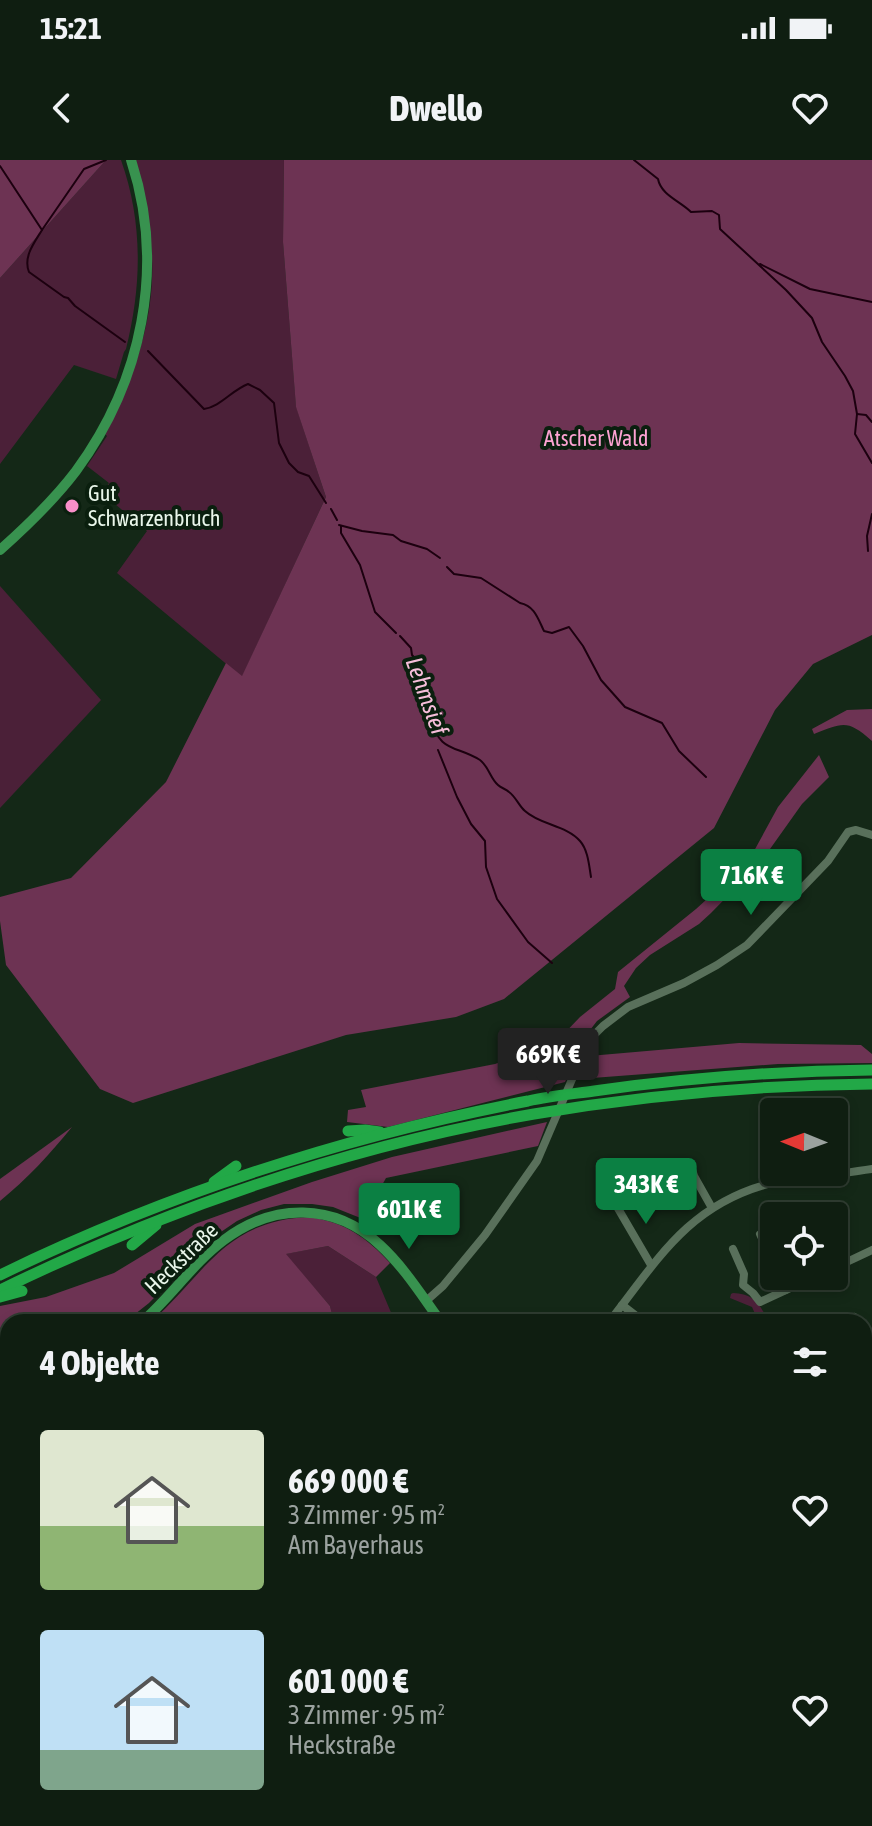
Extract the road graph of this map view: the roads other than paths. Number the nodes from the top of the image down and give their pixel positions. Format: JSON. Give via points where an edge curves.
{"nodes":[{"id":1,"x":131,"y":160,"type":"edge"},
{"id":2,"x":0,"y":550,"type":"edge"},
{"id":3,"x":872,"y":835,"type":"edge"},
{"id":4,"x":872,"y":1070,"type":"edge"},
{"id":5,"x":872,"y":1084,"type":"edge"},
{"id":6,"x":348,"y":1131,"type":"dead end"},
{"id":7,"x":389,"y":1133,"type":"junction"},
{"id":8,"x":236,"y":1166,"type":"dead end"},
{"id":9,"x":691,"y":1166,"type":"dead end"},
{"id":10,"x":872,"y":1169,"type":"edge"},
{"id":11,"x":203,"y":1189,"type":"junction"},
{"id":12,"x":613,"y":1194,"type":"dead end"},
{"id":13,"x":712,"y":1208,"type":"junction"},
{"id":14,"x":162,"y":1219,"type":"junction"},
{"id":15,"x":132,"y":1245,"type":"dead end"},
{"id":16,"x":733,"y":1249,"type":"dead end"},
{"id":17,"x":872,"y":1250,"type":"edge"},
{"id":18,"x":848,"y":1261,"type":"edge"},
{"id":19,"x":651,"y":1265,"type":"junction"},
{"id":20,"x":0,"y":1275,"type":"edge"},
{"id":21,"x":0,"y":1290,"type":"edge"},
{"id":22,"x":786,"y":1290,"type":"edge"},
{"id":23,"x":22,"y":1291,"type":"dead end"},
{"id":24,"x":0,"y":1297,"type":"edge"},
{"id":25,"x":426,"y":1301,"type":"junction"},
{"id":26,"x":622,"y":1305,"type":"junction"},
{"id":27,"x":150,"y":1314,"type":"edge"},
{"id":28,"x":435,"y":1314,"type":"edge"},
{"id":29,"x":615,"y":1314,"type":"edge"},
{"id":30,"x":634,"y":1314,"type":"edge"}],
"edges":[{"from":1,"to":2,"type":"main road","via":[[143,208],[147,273],[139,338],[125,383],[75,472]]},
{"from":3,"to":25,"type":"street","via":[[848,832],[828,861],[747,945],[684,983],[628,1007],[592,1037],[537,1161],[485,1235]]},
{"from":4,"to":7,"type":"highway","via":[[647,1084],[530,1100]]},
{"from":5,"to":14,"type":"highway","via":[[646,1098],[533,1114],[312,1168]]},
{"from":6,"to":7,"type":"highway"},
{"from":7,"to":11,"type":"highway"},
{"from":8,"to":11,"type":"highway"},
{"from":9,"to":13,"type":"street"},
{"from":10,"to":13,"type":"street","via":[[769,1183]]},
{"from":11,"to":20,"type":"highway"},
{"from":12,"to":19,"type":"street"},
{"from":13,"to":19,"type":"street"},
{"from":14,"to":15,"type":"highway"},
{"from":14,"to":21,"type":"highway"},
{"from":16,"to":22,"type":"street","via":[[743,1285],[760,1302]]},
{"from":17,"to":18,"type":"street"},
{"from":19,"to":26,"type":"street"},
{"from":23,"to":24,"type":"highway"},
{"from":25,"to":27,"type":"main road","name":"Heckstraße","via":[[363,1231],[328,1216],[285,1213],[243,1227],[222,1242]]},
{"from":25,"to":28,"type":"main road","name":"Heckstraße"},
{"from":26,"to":29,"type":"street"},
{"from":26,"to":30,"type":"street"}]}
